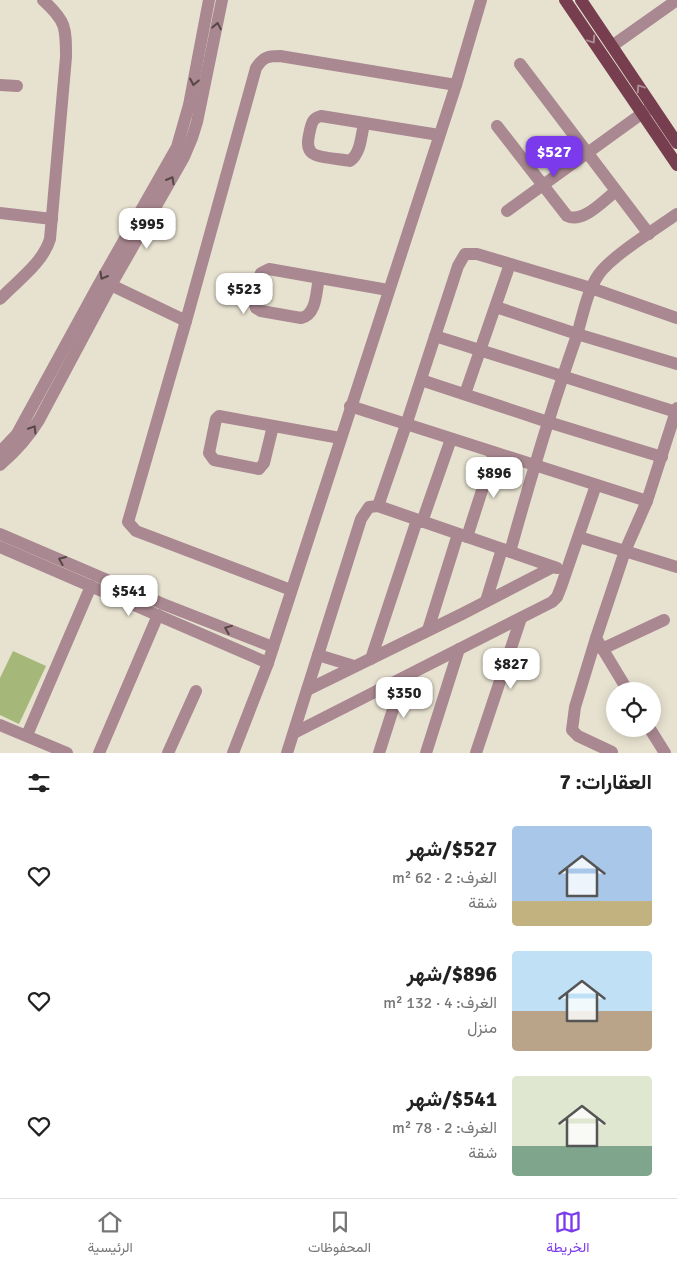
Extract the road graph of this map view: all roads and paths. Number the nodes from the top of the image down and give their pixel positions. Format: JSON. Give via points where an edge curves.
{"nodes":[{"id":1,"x":42,"y":0,"type":"edge"},
{"id":2,"x":209,"y":0,"type":"edge"},
{"id":3,"x":222,"y":0,"type":"edge"},
{"id":4,"x":481,"y":0,"type":"edge"},
{"id":5,"x":564,"y":0,"type":"edge"},
{"id":6,"x":581,"y":0,"type":"edge"},
{"id":7,"x":677,"y":0,"type":"edge"},
{"id":8,"x":612,"y":46,"type":"junction"},
{"id":9,"x":520,"y":64,"type":"dead end"},
{"id":10,"x":0,"y":85,"type":"edge"},
{"id":11,"x":456,"y":85,"type":"junction"},
{"id":12,"x":17,"y":86,"type":"dead end"},
{"id":13,"x":647,"y":110,"type":"junction"},
{"id":14,"x":364,"y":124,"type":"junction"},
{"id":15,"x":497,"y":126,"type":"dead end"},
{"id":16,"x":439,"y":135,"type":"junction"},
{"id":17,"x":677,"y":143,"type":"edge"},
{"id":18,"x":588,"y":153,"type":"junction"},
{"id":19,"x":677,"y":165,"type":"edge"},
{"id":20,"x":543,"y":186,"type":"junction"},
{"id":21,"x":616,"y":191,"type":"junction"},
{"id":22,"x":507,"y":211,"type":"dead end"},
{"id":23,"x":0,"y":212,"type":"edge"},
{"id":24,"x":677,"y":214,"type":"edge"},
{"id":25,"x":52,"y":219,"type":"junction"},
{"id":26,"x":649,"y":234,"type":"junction"},
{"id":27,"x":510,"y":264,"type":"junction"},
{"id":28,"x":319,"y":278,"type":"junction"},
{"id":29,"x":111,"y":285,"type":"junction"},
{"id":30,"x":590,"y":288,"type":"junction"},
{"id":31,"x":388,"y":290,"type":"junction"},
{"id":32,"x":0,"y":299,"type":"edge"},
{"id":33,"x":496,"y":307,"type":"junction"},
{"id":34,"x":677,"y":318,"type":"edge"},
{"id":35,"x":186,"y":321,"type":"junction"},
{"id":36,"x":577,"y":334,"type":"junction"},
{"id":37,"x":435,"y":336,"type":"junction"},
{"id":38,"x":480,"y":351,"type":"junction"},
{"id":39,"x":677,"y":364,"type":"edge"},
{"id":40,"x":562,"y":377,"type":"junction"},
{"id":41,"x":421,"y":380,"type":"junction"},
{"id":42,"x":465,"y":394,"type":"junction"},
{"id":43,"x":350,"y":406,"type":"junction"},
{"id":44,"x":676,"y":410,"type":"edge"},
{"id":45,"x":548,"y":422,"type":"junction"},
{"id":46,"x":406,"y":424,"type":"junction"},
{"id":47,"x":273,"y":426,"type":"junction"},
{"id":48,"x":340,"y":438,"type":"junction"},
{"id":49,"x":5,"y":439,"type":"edge"},
{"id":50,"x":451,"y":439,"type":"junction"},
{"id":51,"x":0,"y":452,"type":"edge"},
{"id":52,"x":494,"y":453,"type":"junction"},
{"id":53,"x":662,"y":457,"type":"junction"},
{"id":54,"x":0,"y":465,"type":"edge"},
{"id":55,"x":534,"y":466,"type":"junction"},
{"id":56,"x":596,"y":485,"type":"junction"},
{"id":57,"x":647,"y":501,"type":"junction"},
{"id":58,"x":378,"y":506,"type":"junction"},
{"id":59,"x":420,"y":521,"type":"junction"},
{"id":60,"x":0,"y":534,"type":"edge"},
{"id":61,"x":463,"y":536,"type":"junction"},
{"id":62,"x":579,"y":537,"type":"junction"},
{"id":63,"x":0,"y":547,"type":"edge"},
{"id":64,"x":506,"y":551,"type":"junction"},
{"id":65,"x":625,"y":551,"type":"junction"},
{"id":66,"x":553,"y":567,"type":"junction"},
{"id":67,"x":677,"y":567,"type":"edge"},
{"id":68,"x":567,"y":572,"type":"junction"},
{"id":69,"x":91,"y":586,"type":"junction"},
{"id":70,"x":292,"y":590,"type":"junction"},
{"id":71,"x":486,"y":600,"type":"junction"},
{"id":72,"x":158,"y":615,"type":"junction"},
{"id":73,"x":521,"y":618,"type":"junction"},
{"id":74,"x":664,"y":620,"type":"dead end"},
{"id":75,"x":428,"y":630,"type":"junction"},
{"id":76,"x":599,"y":643,"type":"junction"},
{"id":77,"x":273,"y":647,"type":"junction"},
{"id":78,"x":460,"y":649,"type":"junction"},
{"id":79,"x":318,"y":655,"type":"junction"},
{"id":80,"x":371,"y":659,"type":"junction"},
{"id":81,"x":268,"y":663,"type":"junction"},
{"id":82,"x":354,"y":666,"type":"junction"},
{"id":83,"x":403,"y":678,"type":"junction"},
{"id":84,"x":623,"y":682,"type":"edge"},
{"id":85,"x":307,"y":690,"type":"junction"},
{"id":86,"x":196,"y":691,"type":"dead end"},
{"id":87,"x":1,"y":728,"type":"edge"},
{"id":88,"x":294,"y":733,"type":"junction"},
{"id":89,"x":27,"y":735,"type":"junction"},
{"id":90,"x":655,"y":737,"type":"edge"},
{"id":91,"x":612,"y":752,"type":"dead end"},
{"id":92,"x":64,"y":753,"type":"edge"},
{"id":93,"x":99,"y":753,"type":"edge"},
{"id":94,"x":168,"y":753,"type":"edge"},
{"id":95,"x":233,"y":753,"type":"edge"},
{"id":96,"x":287,"y":753,"type":"edge"},
{"id":97,"x":379,"y":753,"type":"edge"},
{"id":98,"x":426,"y":753,"type":"edge"},
{"id":99,"x":476,"y":753,"type":"edge"},
{"id":100,"x":665,"y":753,"type":"edge"}],
"edges":[{"from":1,"to":25,"type":"street","via":[[64,24],[66,32]]},
{"from":2,"to":49,"type":"street","one_way":true,"via":[[189,105],[176,147],[26,419]]},
{"from":29,"to":3,"type":"street","one_way":true,"via":[[192,138]]},
{"from":4,"to":11,"type":"street"},
{"from":5,"to":13,"type":"main road","one_way":true},
{"from":6,"to":8,"type":"main road"},
{"from":7,"to":8,"type":"street"},
{"from":13,"to":8,"type":"main road","one_way":true},
{"from":9,"to":18,"type":"street"},
{"from":10,"to":12,"type":"street"},
{"from":11,"to":16,"type":"street"},
{"from":11,"to":35,"type":"street","via":[[280,56],[266,56],[260,61]]},
{"from":13,"to":17,"type":"main road"},
{"from":13,"to":18,"type":"street"},
{"from":13,"to":19,"type":"main road"},
{"from":14,"to":14,"type":"street","via":[[321,116],[315,118],[308,148],[312,153],[350,161],[358,152]]},
{"from":14,"to":16,"type":"street"},
{"from":15,"to":20,"type":"street"},
{"from":16,"to":31,"type":"street"},
{"from":18,"to":20,"type":"street"},
{"from":18,"to":21,"type":"street"},
{"from":20,"to":21,"type":"street","via":[[572,219],[583,217]]},
{"from":20,"to":22,"type":"street"},
{"from":21,"to":26,"type":"street"},
{"from":23,"to":25,"type":"street"},
{"from":24,"to":26,"type":"street"},
{"from":25,"to":32,"type":"street","via":[[47,249]]},
{"from":26,"to":30,"type":"street","via":[[601,272]]},
{"from":27,"to":30,"type":"street"},
{"from":27,"to":33,"type":"street"},
{"from":27,"to":37,"type":"street","via":[[477,254],[465,254]]},
{"from":28,"to":28,"type":"street","via":[[265,270],[260,276],[254,301],[256,308],[262,312],[306,317],[312,310]]},
{"from":28,"to":31,"type":"street"},
{"from":29,"to":35,"type":"street"},
{"from":54,"to":29,"type":"street","one_way":true,"via":[[28,438]]},
{"from":30,"to":34,"type":"street"},
{"from":30,"to":36,"type":"street"},
{"from":31,"to":43,"type":"street"},
{"from":33,"to":36,"type":"street"},
{"from":33,"to":38,"type":"street"},
{"from":35,"to":70,"type":"street","via":[[128,522],[136,531]]},
{"from":36,"to":39,"type":"street"},
{"from":36,"to":40,"type":"street"},
{"from":37,"to":38,"type":"street"},
{"from":37,"to":41,"type":"street"},
{"from":38,"to":40,"type":"street"},
{"from":38,"to":42,"type":"street"},
{"from":40,"to":44,"type":"street"},
{"from":40,"to":45,"type":"street"},
{"from":41,"to":42,"type":"street"},
{"from":41,"to":46,"type":"street"},
{"from":42,"to":45,"type":"street"},
{"from":43,"to":46,"type":"street"},
{"from":43,"to":48,"type":"street"},
{"from":44,"to":53,"type":"street"},
{"from":45,"to":53,"type":"street"},
{"from":45,"to":55,"type":"street"},
{"from":46,"to":50,"type":"street"},
{"from":46,"to":58,"type":"street"},
{"from":47,"to":47,"type":"street","via":[[217,417],[210,457],[259,469],[264,463]]},
{"from":47,"to":48,"type":"street"},
{"from":48,"to":70,"type":"street"},
{"from":49,"to":51,"type":"street"},
{"from":50,"to":52,"type":"street"},
{"from":50,"to":59,"type":"street"},
{"from":52,"to":55,"type":"street"},
{"from":52,"to":61,"type":"street"},
{"from":53,"to":57,"type":"street"},
{"from":55,"to":56,"type":"street"},
{"from":55,"to":64,"type":"street"},
{"from":56,"to":57,"type":"street"},
{"from":56,"to":62,"type":"street"},
{"from":57,"to":65,"type":"street"},
{"from":58,"to":59,"type":"street"},
{"from":58,"to":79,"type":"street","via":[[369,507],[361,519]]},
{"from":59,"to":61,"type":"street"},
{"from":59,"to":80,"type":"street"},
{"from":77,"to":60,"type":"street","one_way":true},
{"from":61,"to":64,"type":"street"},
{"from":61,"to":75,"type":"street"},
{"from":62,"to":65,"type":"street"},
{"from":62,"to":68,"type":"street"},
{"from":63,"to":69,"type":"street"},
{"from":64,"to":66,"type":"street"},
{"from":64,"to":71,"type":"street"},
{"from":65,"to":67,"type":"street"},
{"from":65,"to":76,"type":"street"},
{"from":66,"to":68,"type":"street"},
{"from":66,"to":71,"type":"street"},
{"from":68,"to":73,"type":"street","via":[[557,597]]},
{"from":69,"to":72,"type":"street"},
{"from":69,"to":89,"type":"street"},
{"from":70,"to":77,"type":"street"},
{"from":71,"to":75,"type":"street"},
{"from":72,"to":81,"type":"street"},
{"from":72,"to":93,"type":"street"},
{"from":73,"to":78,"type":"street"},
{"from":73,"to":99,"type":"street"},
{"from":74,"to":76,"type":"street"},
{"from":75,"to":80,"type":"street"},
{"from":76,"to":84,"type":"street"},
{"from":76,"to":91,"type":"street","via":[[575,707],[572,730]]},
{"from":77,"to":81,"type":"street"},
{"from":78,"to":83,"type":"street"},
{"from":78,"to":98,"type":"street"},
{"from":79,"to":82,"type":"street"},
{"from":79,"to":85,"type":"street"},
{"from":80,"to":82,"type":"street"},
{"from":81,"to":95,"type":"street"},
{"from":82,"to":85,"type":"street"},
{"from":83,"to":88,"type":"street"},
{"from":83,"to":97,"type":"street"},
{"from":85,"to":88,"type":"street"},
{"from":86,"to":94,"type":"street"},
{"from":87,"to":89,"type":"street"},
{"from":88,"to":96,"type":"street"},
{"from":89,"to":92,"type":"street"},
{"from":90,"to":100,"type":"street"}]}
